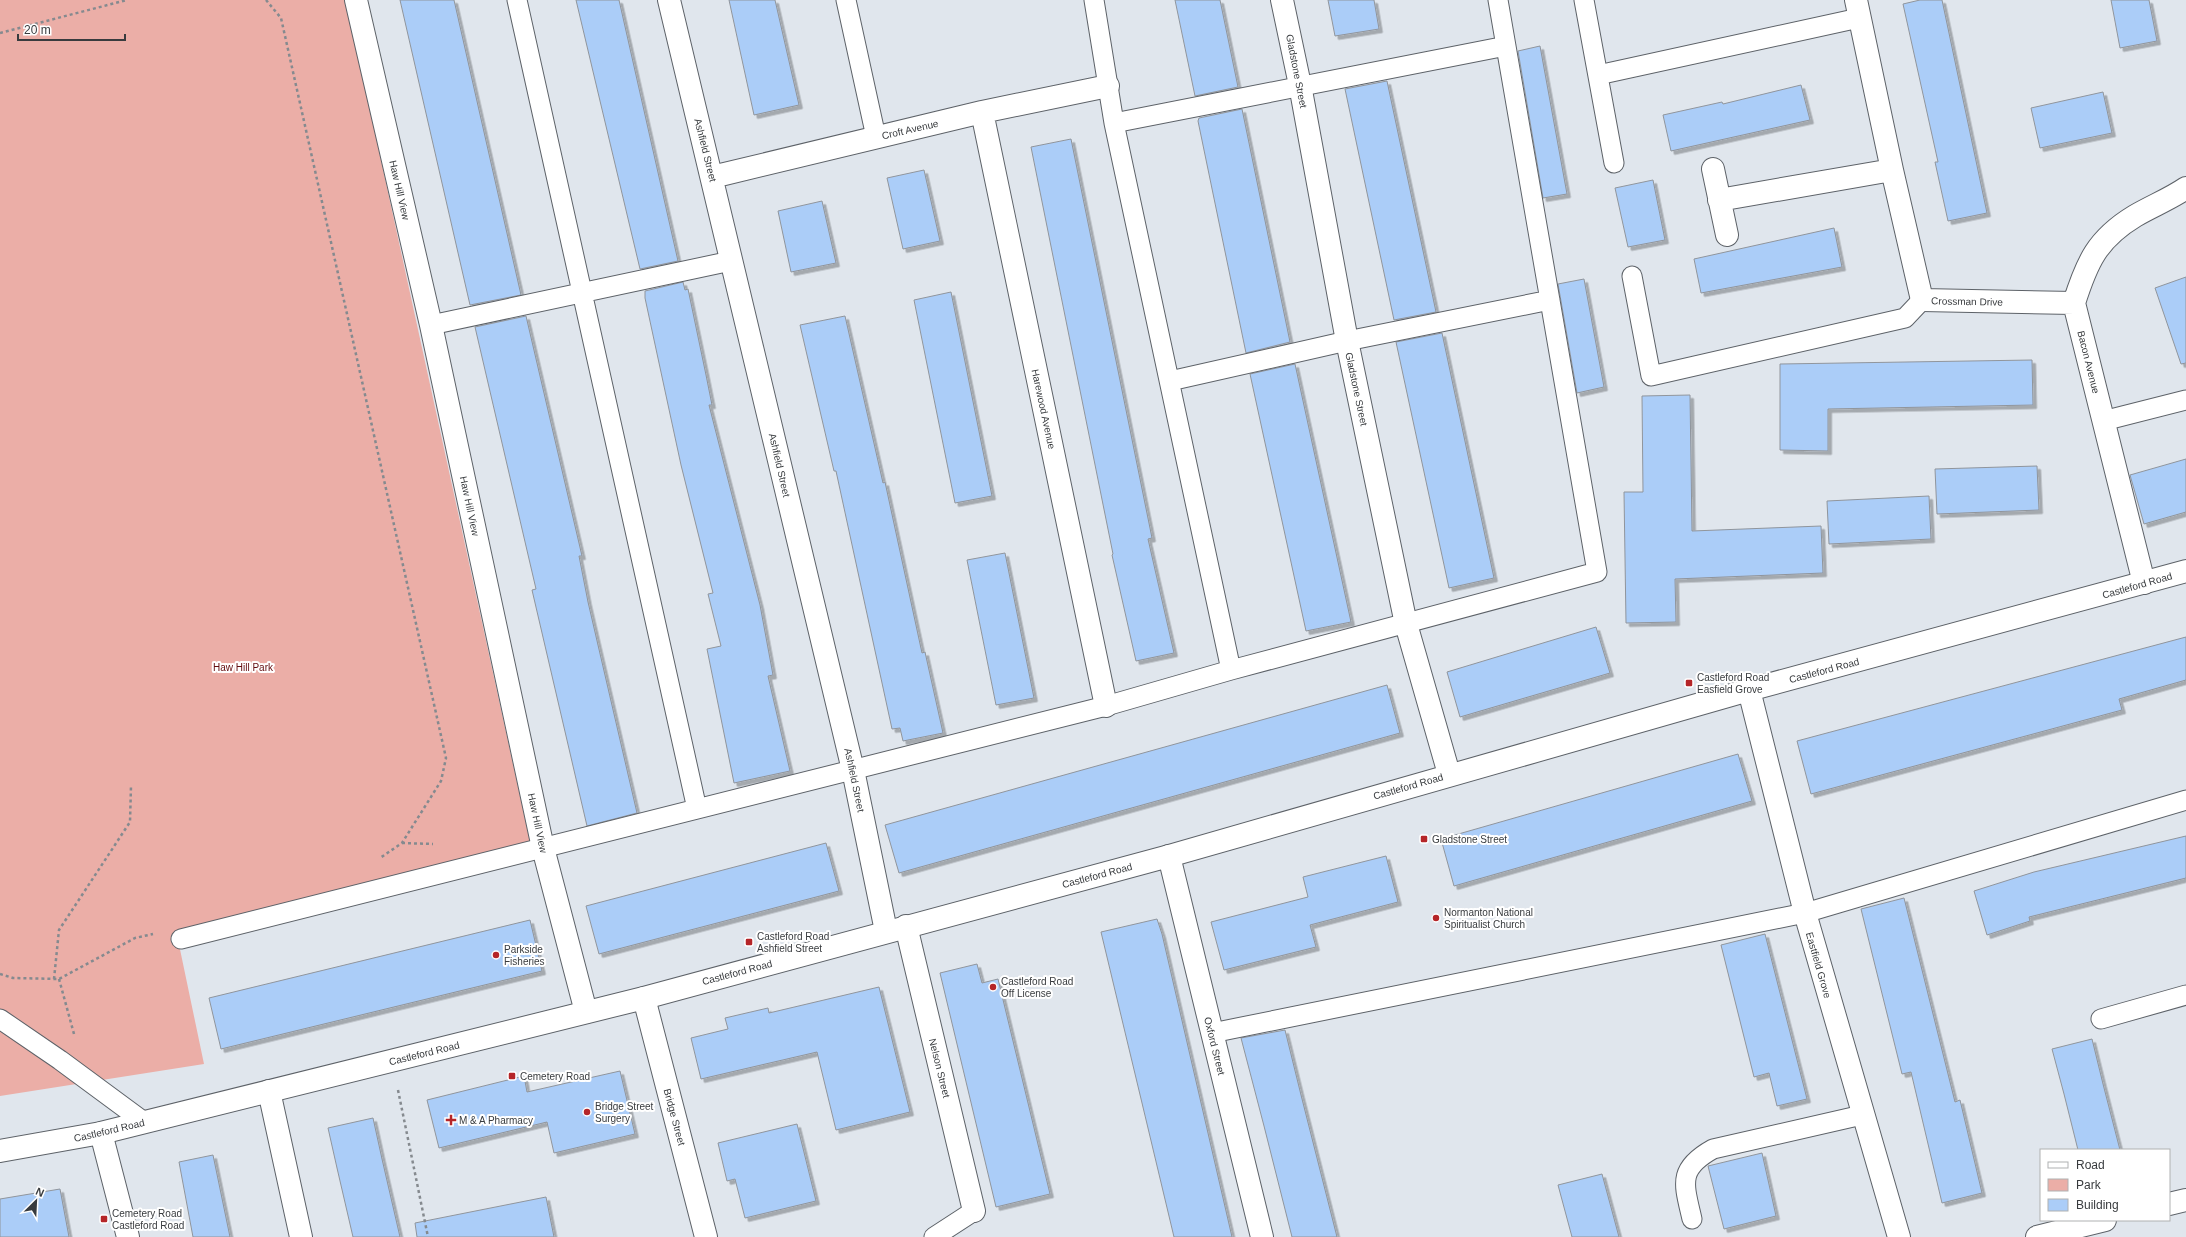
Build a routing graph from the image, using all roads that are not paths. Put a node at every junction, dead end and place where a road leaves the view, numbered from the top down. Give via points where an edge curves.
1 (356, 0) edge
2 (517, 0) edge
3 (669, 0) edge
4 (846, 0) edge
5 (1094, 0) edge
6 (1282, 0) edge
7 (1498, 0) edge
8 (1584, 0) edge
9 (1857, 9) edge
10 (1506, 46) junction
11 (1598, 75) junction
12 (1300, 85) junction
13 (1108, 86) junction
14 (982, 112) junction
15 (1114, 122) junction
16 (876, 137) junction
17 (1614, 163) dead end
18 (1713, 169) dead end
19 (1892, 170) junction
20 (712, 177) junction
21 (2186, 188) edge
22 (1720, 200) junction
23 (1727, 235) dead end
24 (731, 261) junction
25 (1632, 276) dead end
26 (582, 293) junction
27 (1550, 300) junction
28 (1922, 300) junction
29 (2074, 303) junction
30 (431, 325) junction
31 (1347, 341) junction
32 (1170, 381) junction
33 (2186, 400) edge
34 (2103, 421) junction
35 (2186, 571) edge
36 (2144, 584) junction
37 (1406, 624) junction
38 (1231, 670) junction
39 (1749, 690) junction
40 (1106, 706) junction
41 (853, 770) junction
42 (1449, 774) junction
43 (2186, 800) edge
44 (697, 809) junction
45 (543, 848) junction
46 (1169, 856) junction
47 (1804, 913) junction
48 (896, 929) junction
49 (181, 939) dead end
50 (2186, 995) edge
51 (644, 998) junction
52 (586, 1012) junction
53 (2101, 1018) dead end
54 (0, 1019) edge
55 (1212, 1033) junction
56 (269, 1091) junction
57 (1862, 1115) junction
58 (144, 1122) junction
59 (101, 1133) junction
60 (0, 1151) edge
61 (2186, 1200) edge
62 (2170, 1204) edge
63 (974, 1211) joint
64 (1692, 1219) dead end
65 (2101, 1221) edge
66 (128, 1237) edge
67 (301, 1237) edge
68 (706, 1237) edge
69 (934, 1237) edge
70 (1262, 1237) edge
71 (1898, 1237) edge
72 (2037, 1237) edge

1 - 30 street, Haw Hill View
2 - 26 lane
3 - 20 street, Ashfield Street
4 - 16 lane
5 - 13 lane
6 - 12 street, Gladstone Street
7 - 10 lane
8 - 11 lane
9 - 11 lane
9 - 19 street, Crossman Drive
10 - 12 lane
10 - 27 lane
11 - 17 lane
12 - 15 lane
12 - 31 street, Gladstone Street
13 - 14 street, Croft Avenue
13 - 15 lane
14 - 16 street, Croft Avenue
14 - 40 street, Harewood Avenue
15 - 32 lane
16 - 20 street, Croft Avenue
18 - 22 street
19 - 22 street
19 - 28 street, Crossman Drive
20 - 24 street, Ashfield Street
21 - 29 street via 2170,200 2136,216 2105,238 2085,269
22 - 23 street
24 - 26 lane
24 - 41 street, Ashfield Street
25 - 28 lane via 1651,376 1905,318
26 - 30 lane
26 - 44 lane
27 - 31 lane
27 - 37 lane via 1597,572
28 - 29 street, Crossman Drive
29 - 34 street, Bacon Avenue
30 - 45 street, Haw Hill View
31 - 32 lane
31 - 37 street, Gladstone Street
32 - 38 lane
33 - 34 lane
34 - 36 street, Bacon Avenue
35 - 36 street, Castleford Road
36 - 39 street, Castleford Road
37 - 38 lane
37 - 42 street, Gladstone Street
38 - 40 lane
39 - 42 street, Castleford Road
39 - 47 street, Eastfield Grove
40 - 41 lane
41 - 44 lane
41 - 48 street, Ashfield Street
42 - 46 street, Castleford Road
43 - 47 lane
44 - 45 lane
45 - 49 lane
45 - 52 street, Haw Hill View
46 - 48 street, Castleford Road
46 - 55 street, Oxford Street
47 - 55 lane
47 - 57 street, Eastfield Grove
48 - 51 street, Castleford Road
48 - 63 street, Nelson Street
50 - 53 lane
51 - 52 street, Castleford Road
51 - 68 street, Bridge Street
52 - 56 street, Castleford Road
54 - 58 lane
55 - 70 street, Oxford Street
56 - 58 street, Castleford Road
56 - 67 street
57 - 64 lane via 1713,1149 1698,1158 1687,1172 1685,1191
57 - 71 street, Eastfield Grove
58 - 59 street, Castleford Road
59 - 60 street, Castleford Road
59 - 66 street
61 - 62 street
63 - 69 lane
65 - 72 street

